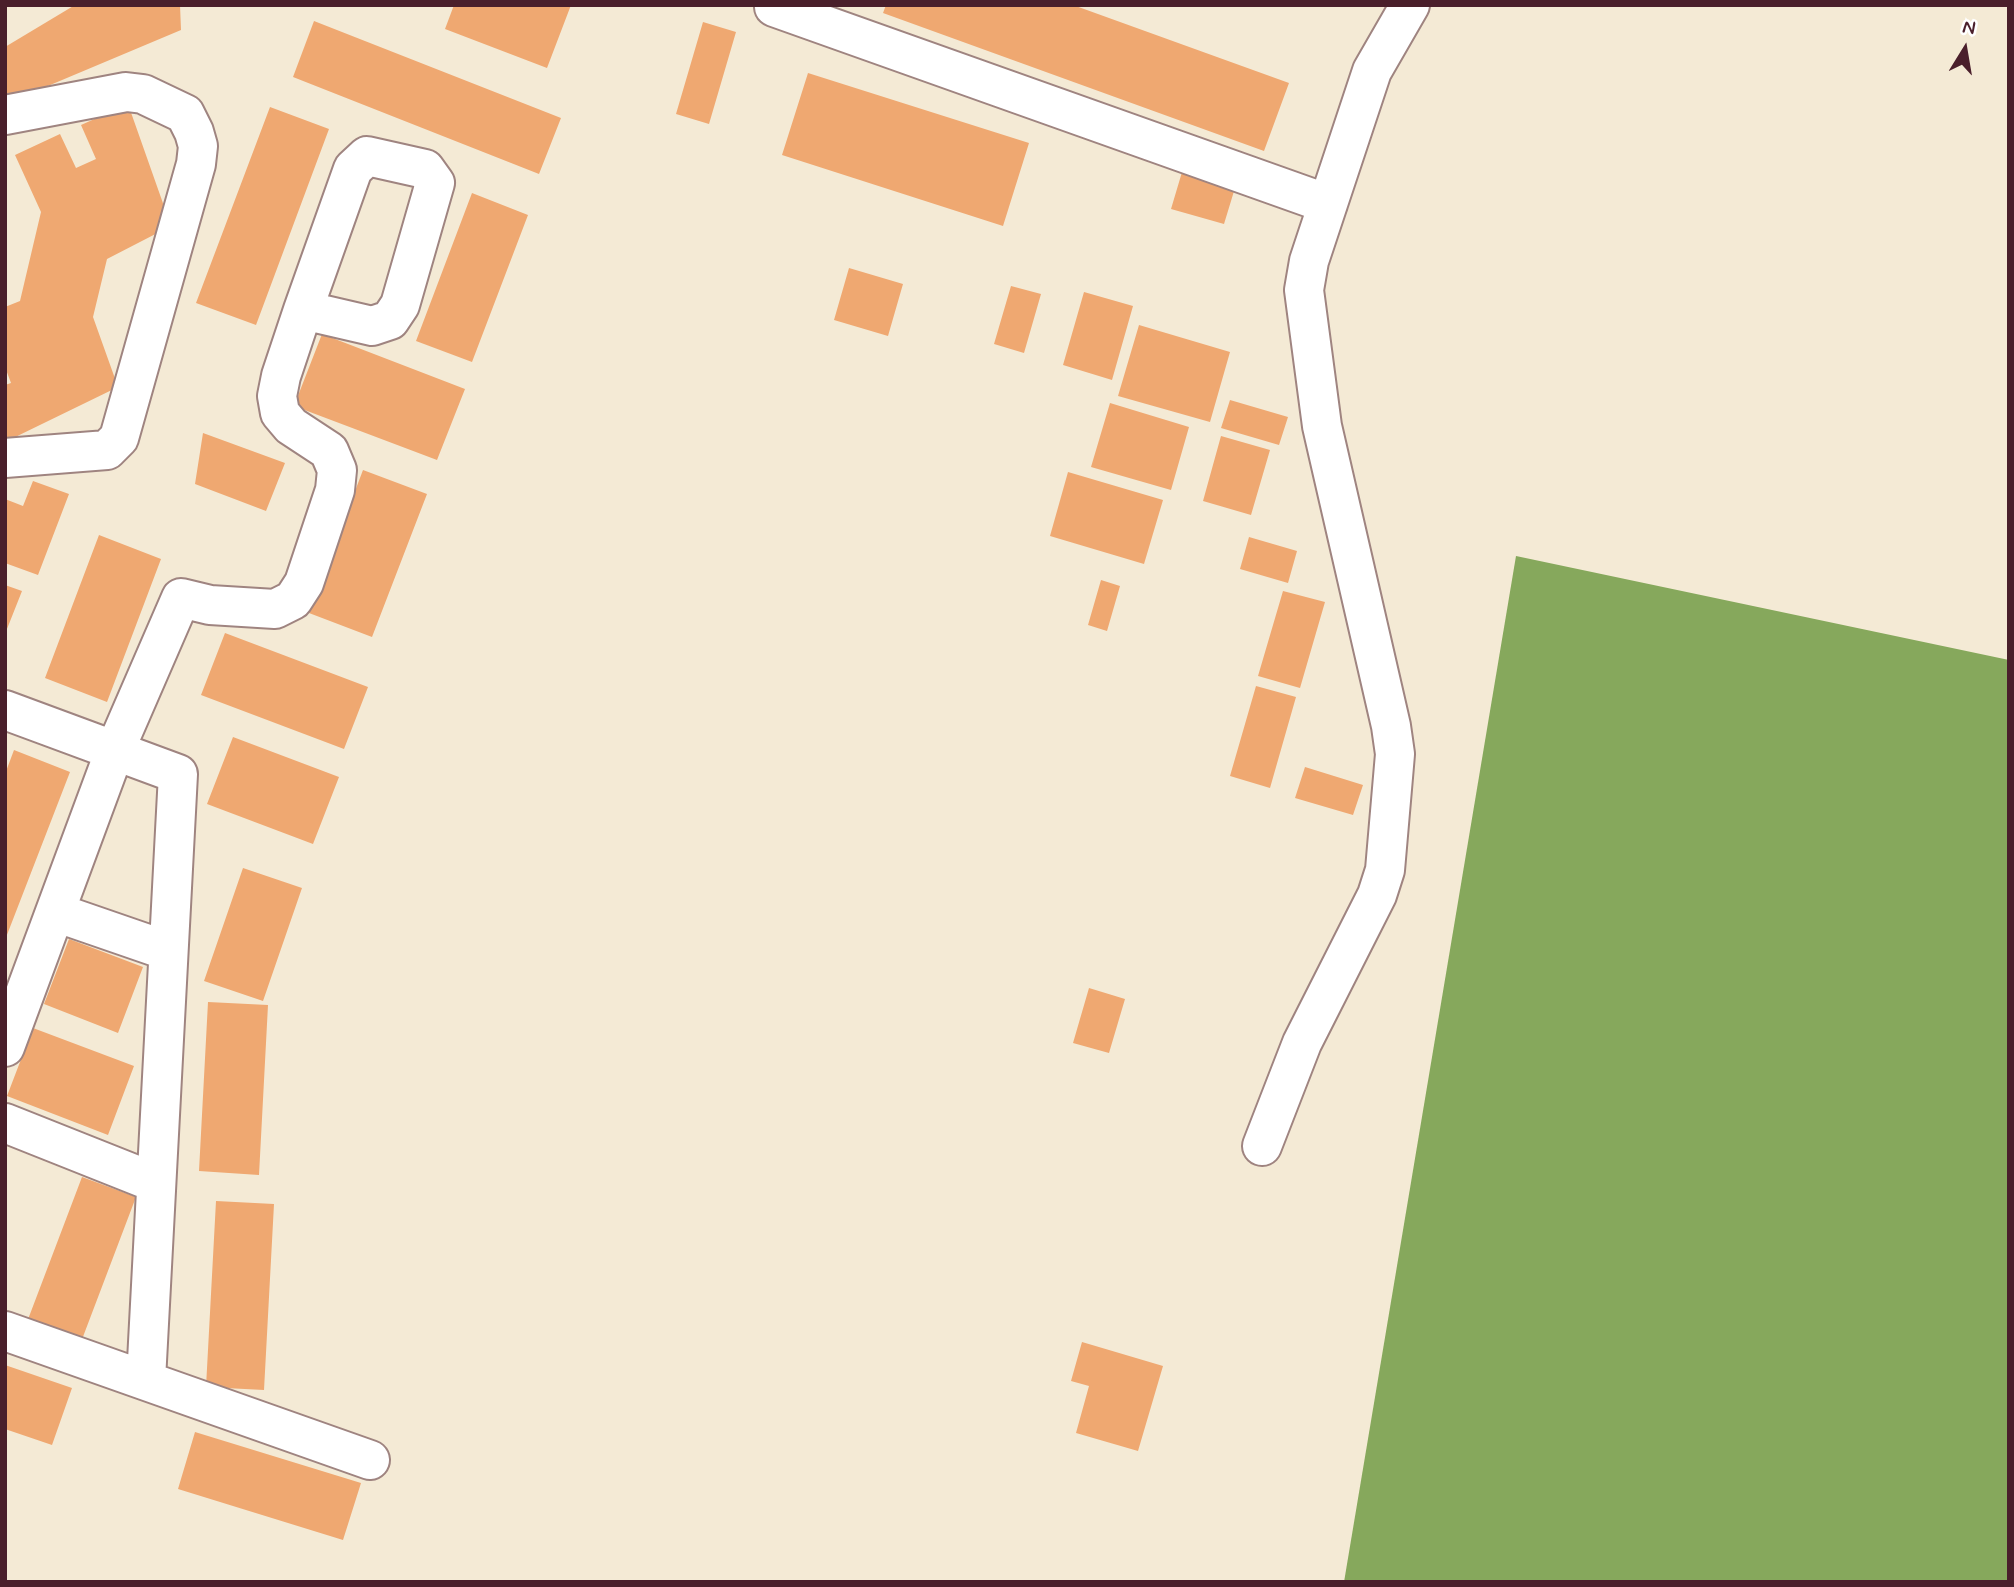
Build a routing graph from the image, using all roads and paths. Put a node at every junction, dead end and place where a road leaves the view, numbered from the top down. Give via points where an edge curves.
1 (1409, 5) edge
2 (774, 7) edge
3 (5, 115) edge
4 (1328, 204) junction
5 (303, 310) dead end
6 (5, 458) edge
7 (5, 710) edge
8 (115, 751) junction
9 (55, 912) junction
10 (168, 951) junction
11 (5, 1046) edge
12 (5, 1123) edge
13 (1262, 1146) dead end
14 (156, 1183) junction
15 (5, 1331) edge
16 (146, 1380) junction
17 (370, 1460) dead end

1 - 4 street via 1372,71
2 - 4 street
3 - 6 street via 126,92 143,94 185,114 198,146 119,438 107,450
4 - 13 street via 1304,290 1322,426 1395,754 1385,870 1377,895 1302,1043
5 - 8 street via 281,376 280,413 291,426 329,451 337,470 335,490 304,583 293,600 275,609 210,605 181,598
7 - 8 street
8 - 9 street
8 - 10 street via 178,774
9 - 10 street
9 - 11 street
10 - 14 street
12 - 14 street
14 - 16 street
15 - 16 street
16 - 17 street

